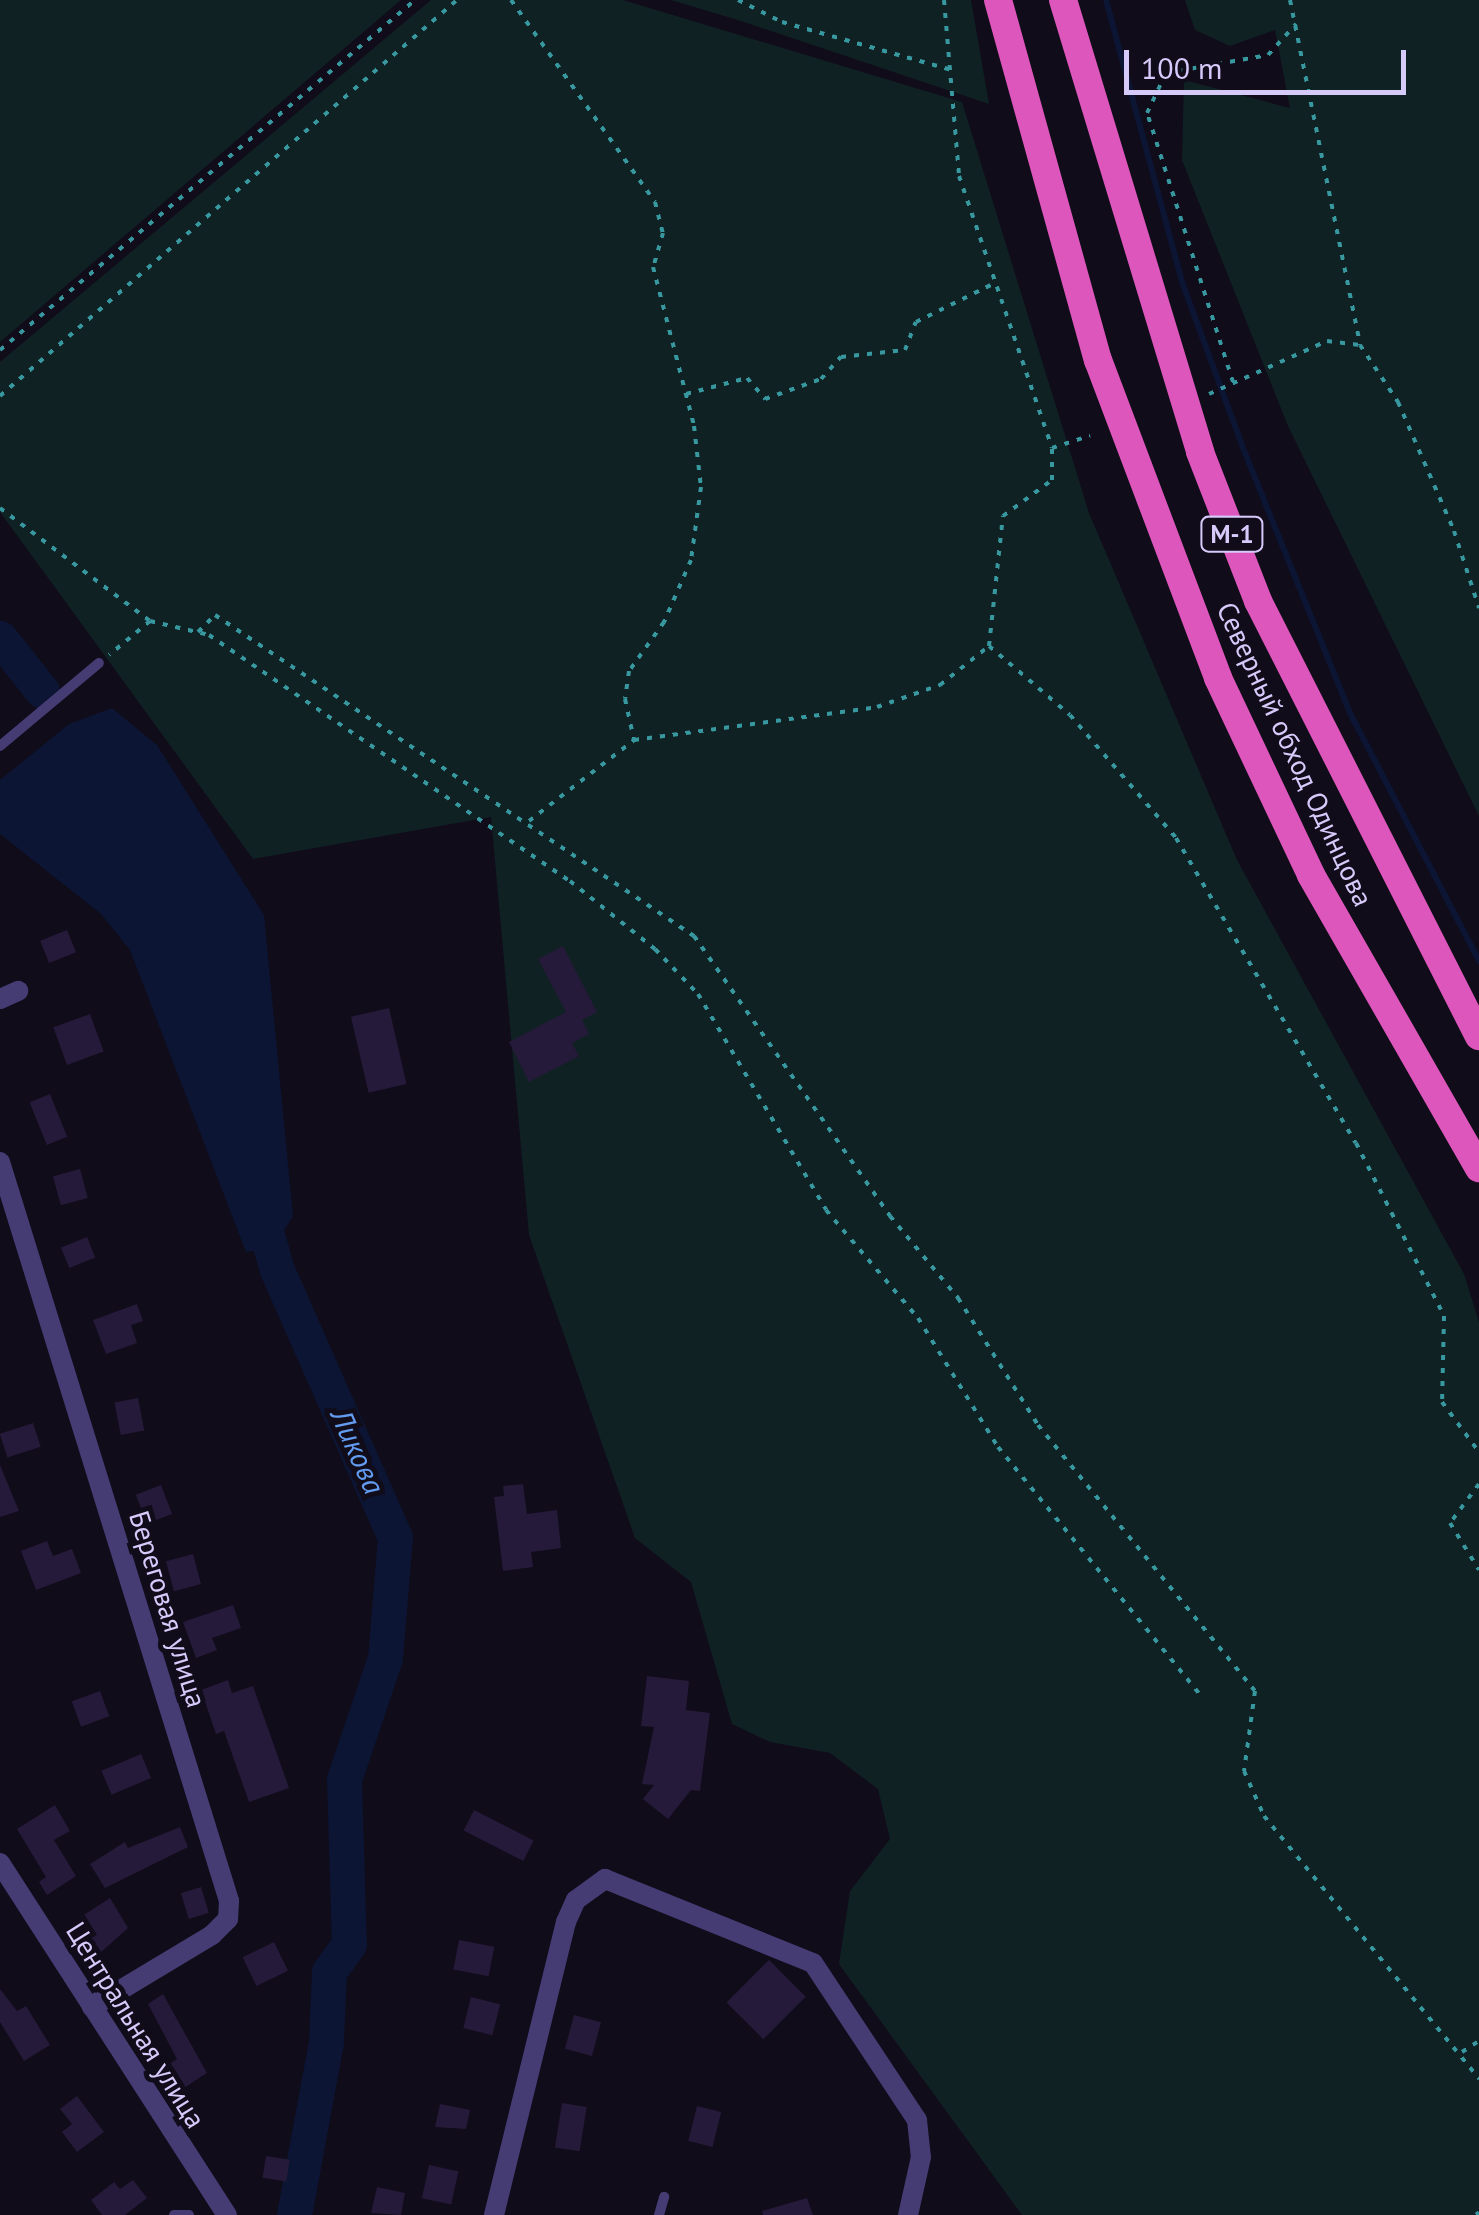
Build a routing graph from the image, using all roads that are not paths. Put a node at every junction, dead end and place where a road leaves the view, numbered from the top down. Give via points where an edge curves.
1 (998, 0) edge
2 (1063, 0) edge
3 (99, 663) road end
4 (0, 746) edge
5 (1479, 1036) edge
6 (0, 1162) edge
7 (1479, 1168) edge
8 (0, 1863) edge
9 (92, 2006) junction
10 (664, 2197) dead end
11 (174, 2215) edge
12 (189, 2215) edge
13 (227, 2215) edge
14 (494, 2215) edge
15 (659, 2215) edge
16 (908, 2215) edge

1 - 7 highway, Северный обход Одинцова / М-1 via 1098,360 1218,678 1311,875
2 - 5 highway, Северный обход Одинцова / М-1 via 1200,452 1258,601
3 - 4 lane
6 - 9 street, Береговая улица via 230,1901 228,1919 212,1935
8 - 9 street, Центральная улица
9 - 13 street, Центральная улица
10 - 15 lane
11 - 12 lane
14 - 16 street via 566,1922 576,1900 605,1879 812,1963 917,2120 921,2157

